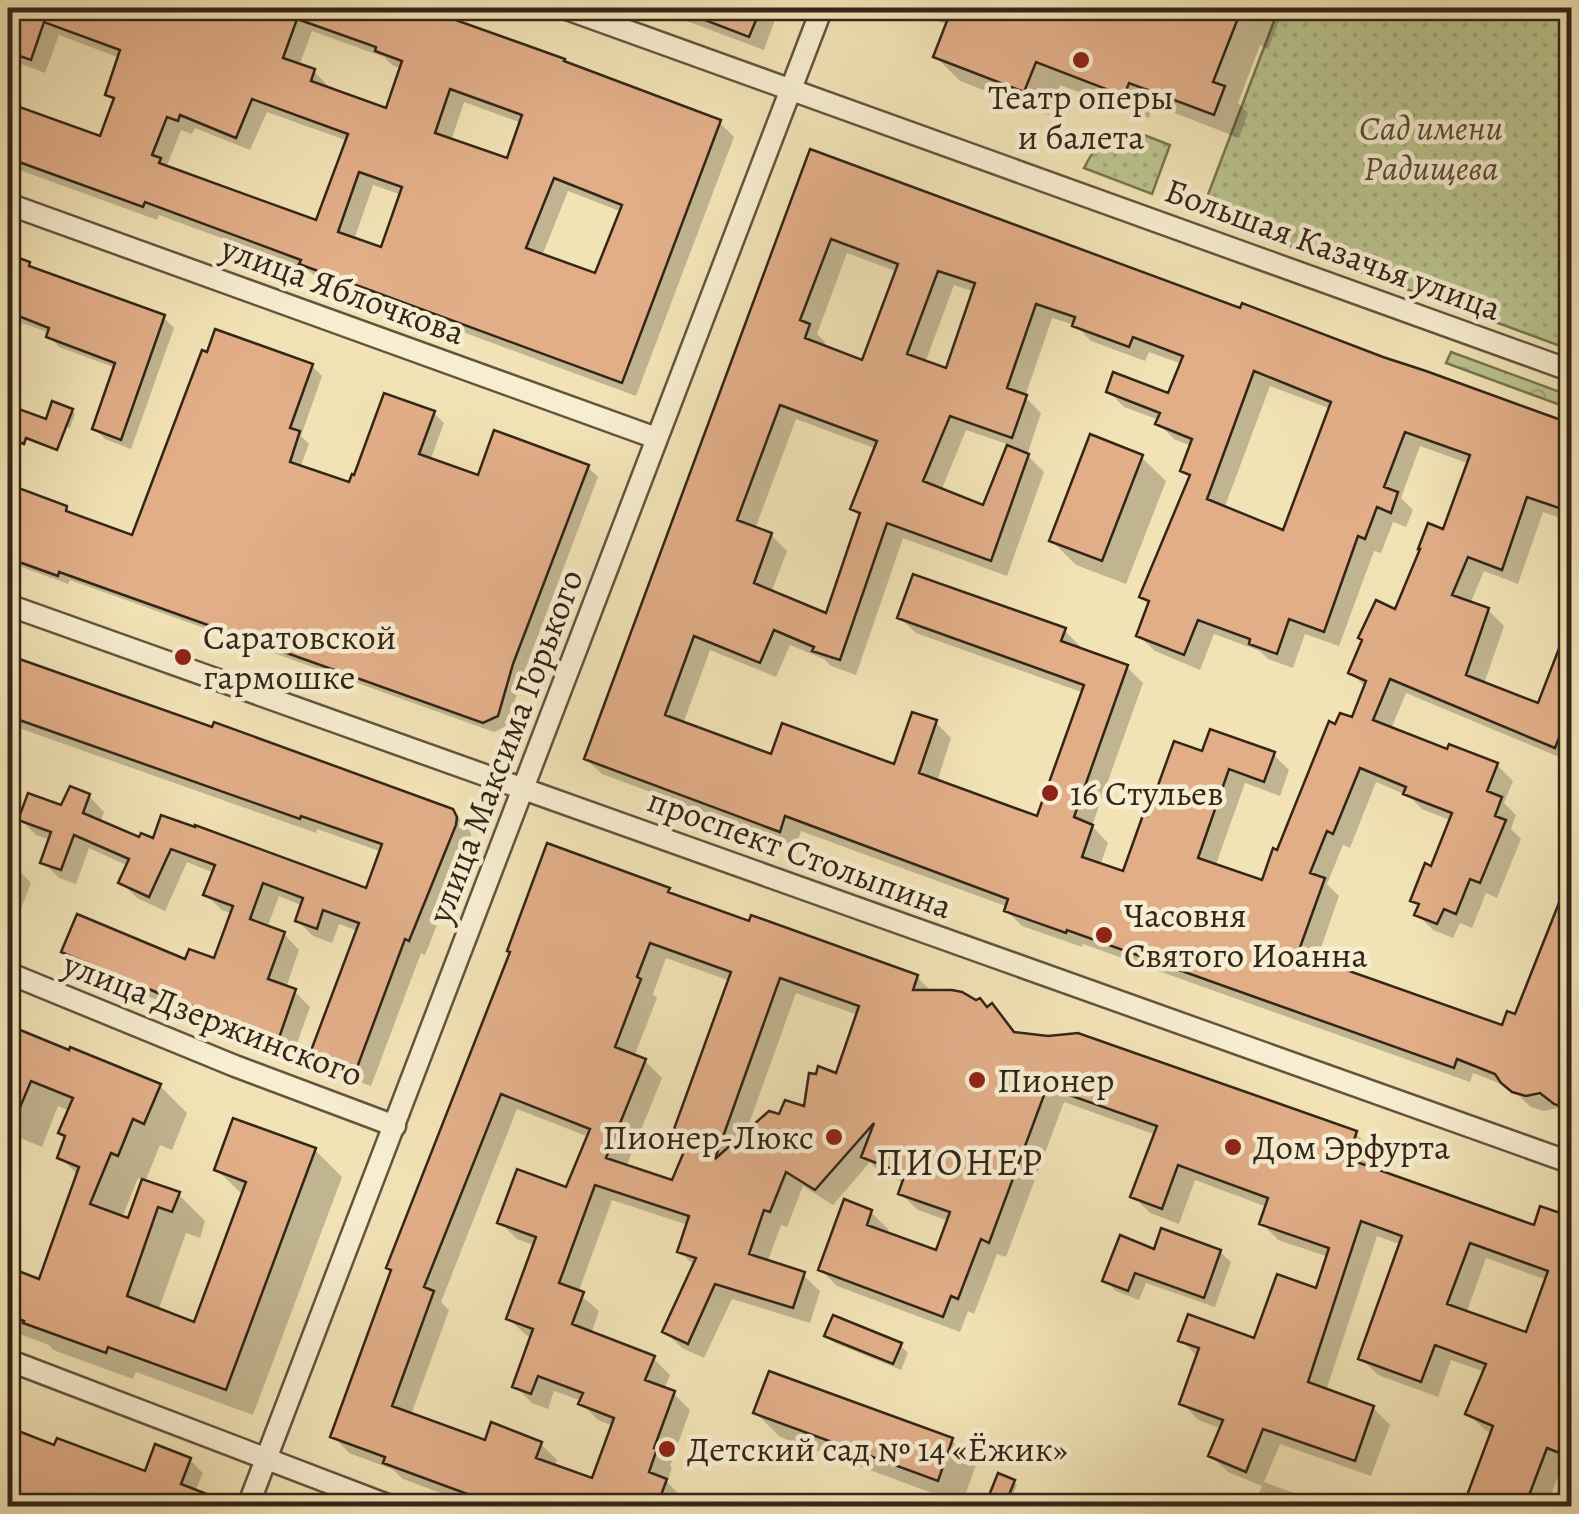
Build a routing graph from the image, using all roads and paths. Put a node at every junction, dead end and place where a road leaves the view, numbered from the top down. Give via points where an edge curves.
1 (564, 8) edge
2 (822, 8) edge
3 (790, 89) junction
4 (8, 204) edge
5 (1572, 371) edge
6 (656, 438) junction
7 (8, 605) edge
8 (523, 789) junction
9 (8, 973) edge
10 (395, 1126) junction
11 (1572, 1163) edge
12 (8, 1360) edge
13 (266, 1458) junction
14 (248, 1506) edge
15 (390, 1506) edge

1 - 3 street, Большая Казачья улица
2 - 3 street, улица Максима Горького
3 - 5 street, Большая Казачья улица
3 - 6 street, улица Максима Горького
4 - 6 street, улица Яблочкова
6 - 8 street, улица Максима Горького
7 - 8 street, проспект Столыпина
8 - 10 street, улица Максима Горького
8 - 11 street, проспект Столыпина
9 - 10 street, улица Дзержинского
10 - 13 street, улица Максима Горького
12 - 13 street
13 - 14 street, улица Максима Горького
13 - 15 street

